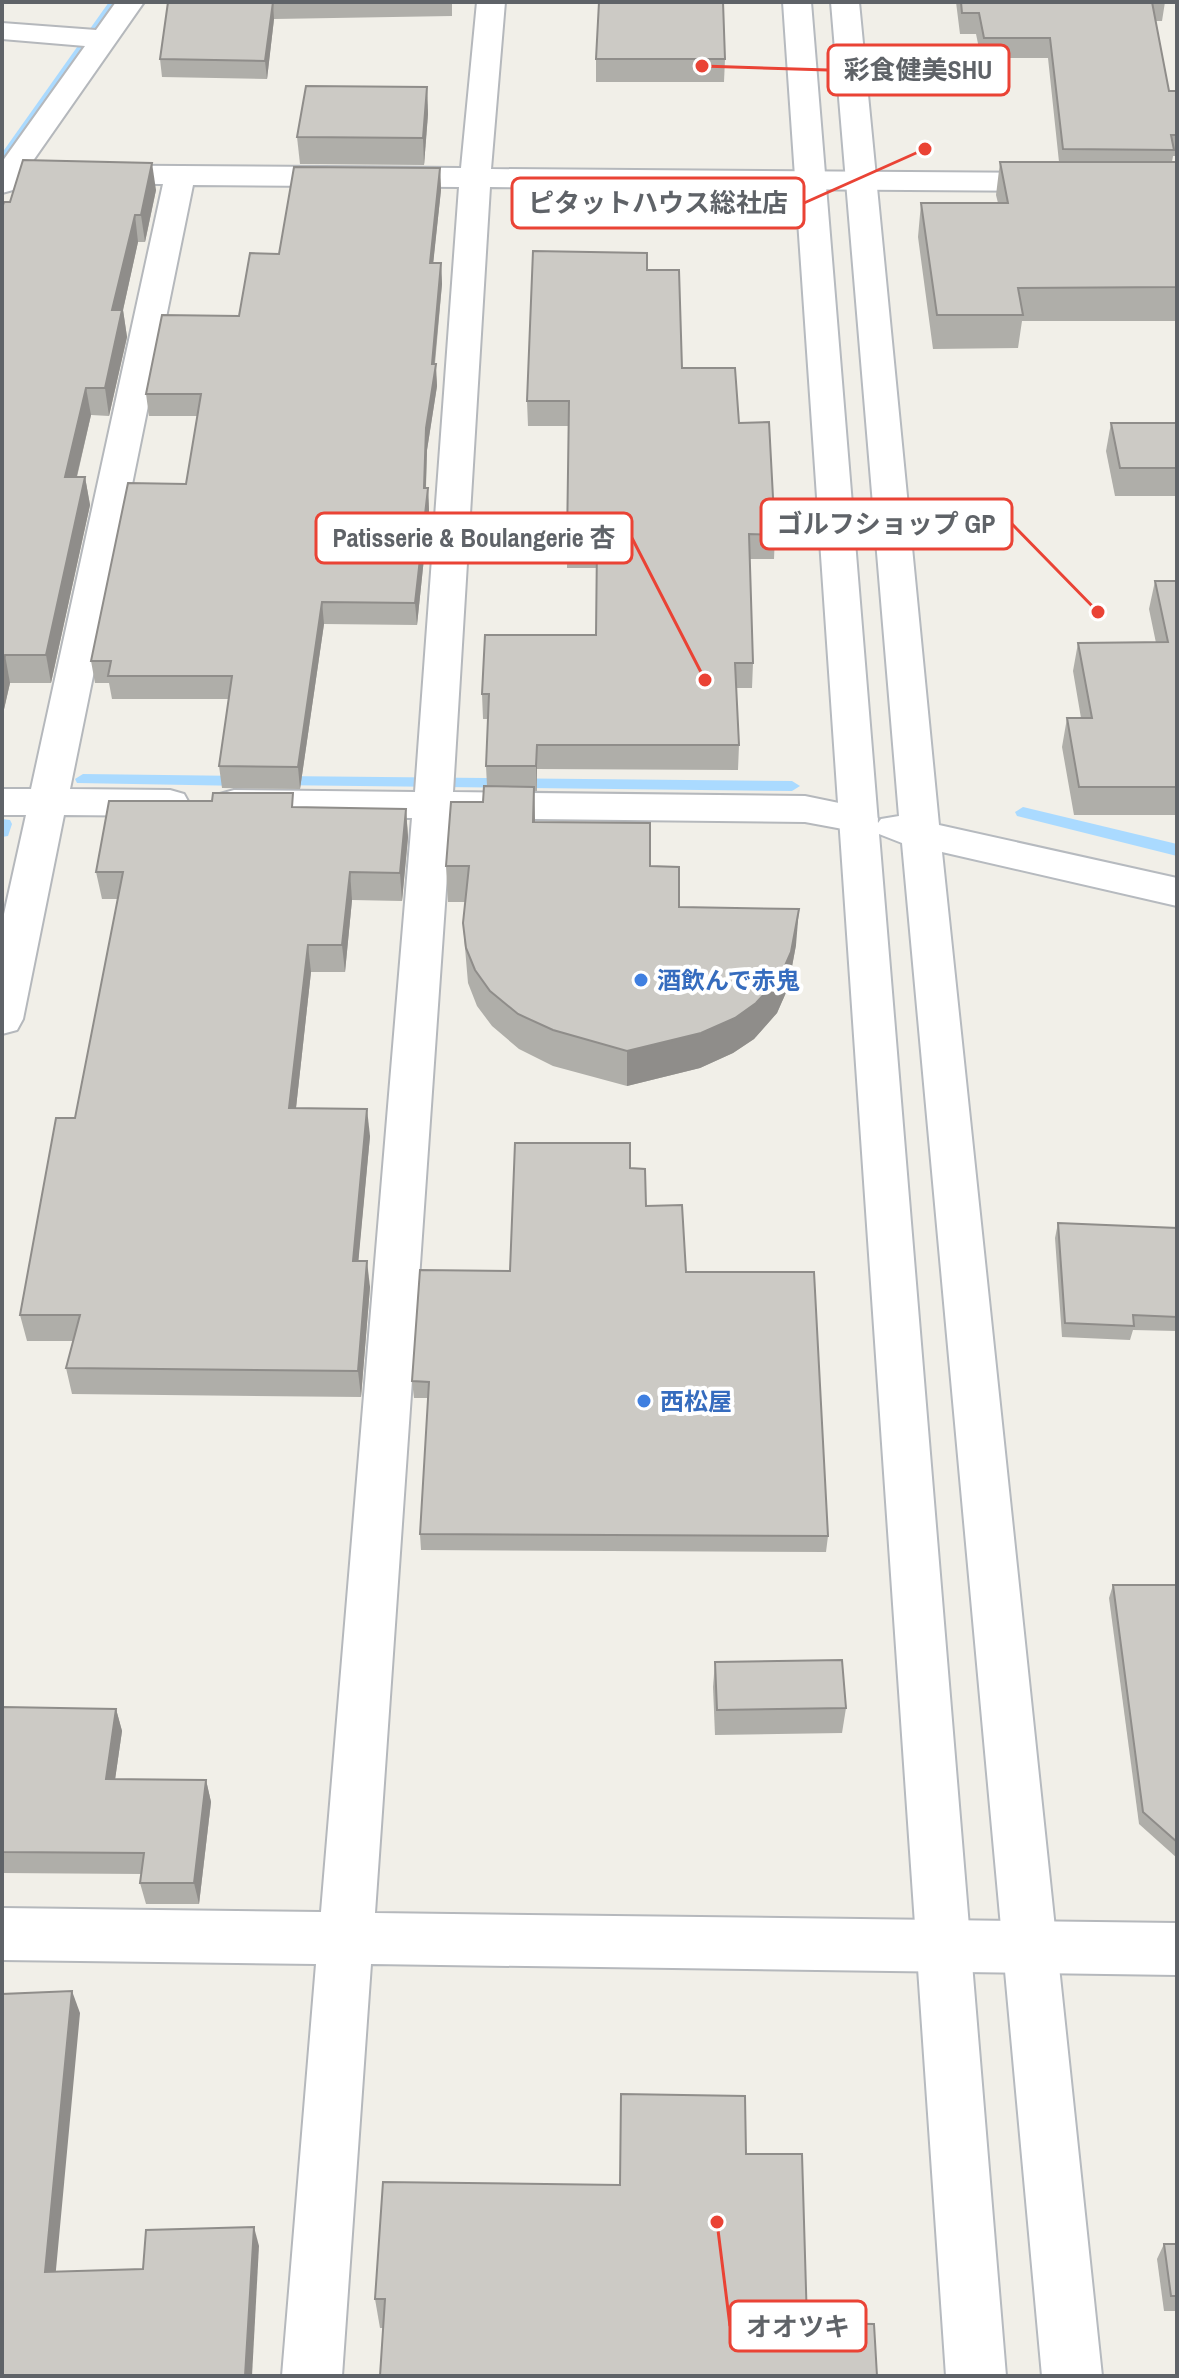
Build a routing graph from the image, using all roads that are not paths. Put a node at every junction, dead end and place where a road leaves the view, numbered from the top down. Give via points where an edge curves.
1 (130, 2) edge
2 (491, 2) edge
3 (797, 2) edge
4 (845, 2) edge
5 (2, 31) edge
6 (93, 39) junction
7 (180, 175) junction
8 (4, 177) edge
9 (475, 178) junction
10 (811, 180) junction
11 (861, 181) junction
12 (1177, 183) edge
13 (434, 792) junction
14 (2, 802) edge
15 (47, 803) junction
16 (859, 819) junction
17 (920, 834) junction
18 (1177, 892) edge
19 (2, 1019) edge
20 (2, 1934) edge
21 (346, 1941) junction
22 (945, 1947) junction
23 (1030, 1948) junction
24 (1177, 1949) edge
25 (312, 2376) edge
26 (976, 2376) edge
27 (1072, 2376) edge

1 - 6 street
2 - 9 street
3 - 10 street
4 - 11 street
5 - 6 street
6 - 8 street
7 - 8 street
7 - 9 street
7 - 15 street
9 - 10 street
9 - 13 street
10 - 11 street
10 - 16 street
11 - 12 street
11 - 17 street
13 - 15 street
13 - 16 street via 805,809
13 - 21 street
14 - 15 street
15 - 19 street
16 - 17 street
16 - 22 street
17 - 18 street
17 - 23 street
20 - 21 street
21 - 22 street
21 - 25 street
22 - 23 street
22 - 26 street
23 - 24 street
23 - 27 street

